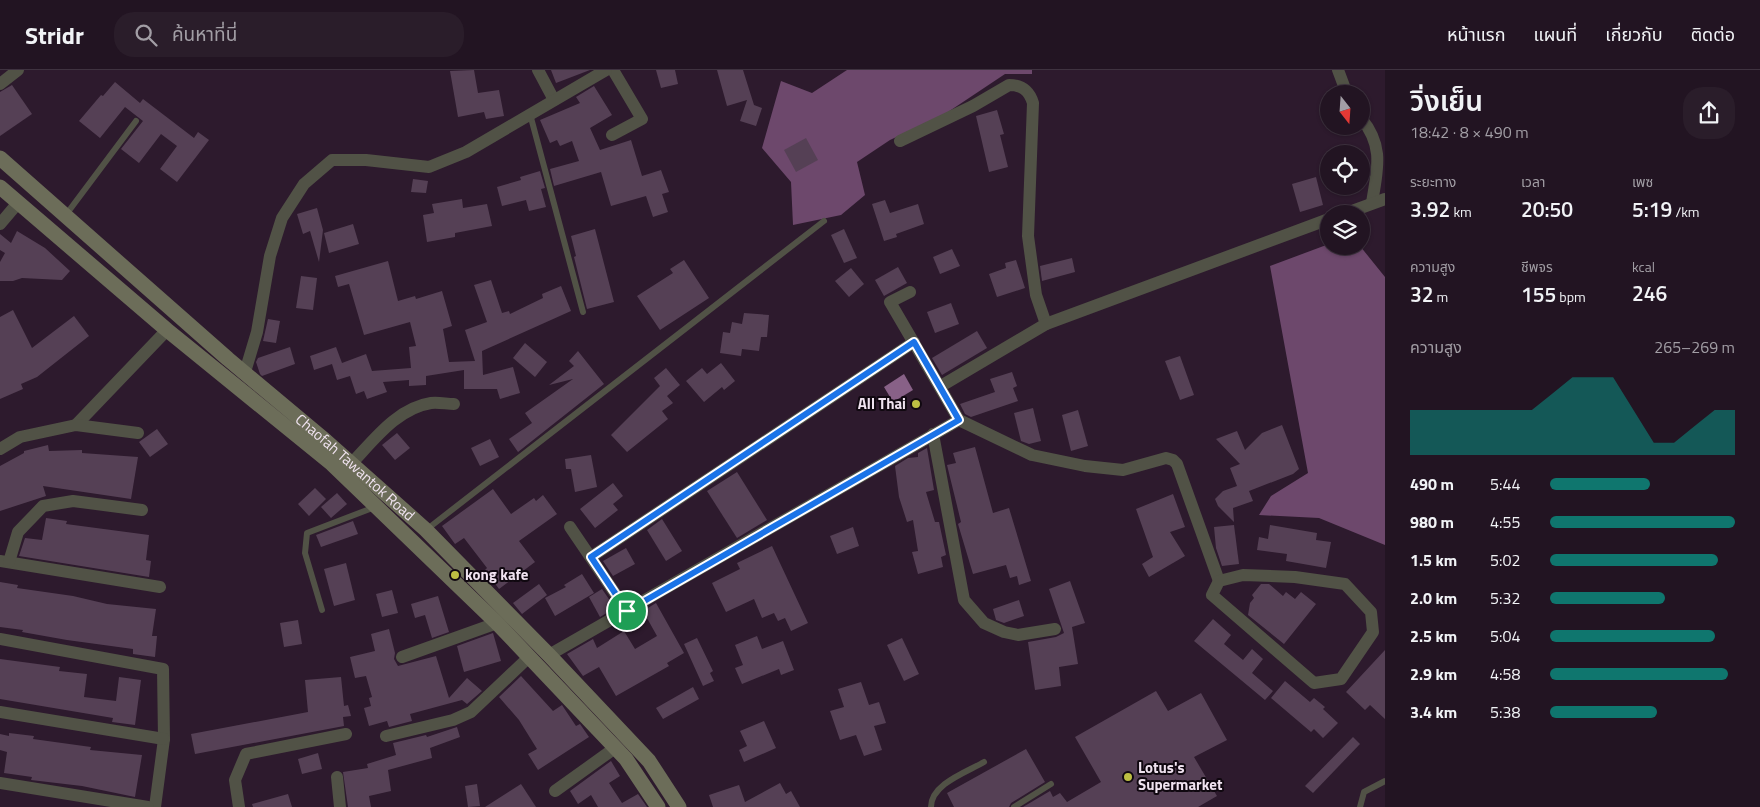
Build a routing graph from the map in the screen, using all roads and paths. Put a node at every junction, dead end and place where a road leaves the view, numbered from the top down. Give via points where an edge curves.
1 (18, 70) edge
2 (538, 70) edge
3 (606, 70) edge
4 (613, 70) edge
5 (1338, 70) edge
6 (0, 84) edge
7 (1344, 85) edge
8 (554, 100) junction
9 (530, 113) junction
10 (136, 121) dead end
11 (1370, 132) edge
12 (612, 135) dead end
13 (900, 141) dead end
14 (0, 158) edge
15 (0, 187) edge
16 (1385, 199) edge
17 (1372, 203) junction
18 (18, 204) junction
19 (1367, 205) edge
20 (65, 216) junction
21 (824, 221) dead end
22 (1320, 222) edge
23 (0, 224) edge
24 (910, 292) dead end
25 (583, 312) dead end
26 (1046, 324) junction
27 (167, 330) junction
28 (914, 342) junction
29 (245, 372) junction
30 (941, 386) junction
31 (454, 404) dead end
32 (959, 420) junction
33 (76, 425) junction
34 (138, 433) dead end
35 (933, 434) junction
36 (0, 449) edge
37 (351, 464) junction
38 (376, 506) junction
39 (142, 510) dead end
40 (570, 527) dead end
41 (426, 530) junction
42 (591, 557) junction
43 (4, 562) edge
44 (1219, 581) junction
45 (160, 587) dead end
46 (322, 610) dead end
47 (627, 611) junction
48 (497, 623) junction
49 (1055, 629) dead end
50 (0, 639) edge
51 (549, 655) junction
52 (402, 657) dead end
53 (529, 657) junction
54 (0, 712) edge
55 (346, 734) dead end
56 (386, 736) dead end
57 (164, 739) junction
58 (616, 748) junction
59 (984, 762) dead end
60 (337, 777) dead end
61 (1385, 781) edge
62 (0, 783) edge
63 (1051, 784) dead end
64 (556, 791) dead end
65 (148, 807) edge
66 (155, 807) edge
67 (239, 807) edge
68 (340, 807) edge
69 (658, 807) edge
70 (679, 807) edge
71 (932, 807) edge
72 (1014, 807) edge
73 (1360, 807) edge

1 - 6 street
2 - 8 street
3 - 8 street
4 - 12 street via 642,119
5 - 7 street
8 - 9 street
9 - 25 lane
9 - 29 street via 466,152 429,167 332,160 304,184 282,218 270,256 257,332
10 - 20 lane
11 - 17 street via 1378,158
13 - 26 street via 973,106 1009,84 1024,88 1030,94 1033,103 1028,236 1036,295
14 - 20 main road, Chaofah Tawantok Road
15 - 18 main road, Chaofah Tawantok Road
16 - 17 street
17 - 19 street
18 - 23 street
18 - 27 main road, Chaofah Tawantok Road
20 - 29 main road, Chaofah Tawantok Road
21 - 41 lane
22 - 26 street
24 - 28 street via 890,302
26 - 30 street
27 - 33 street
27 - 38 main road, Chaofah Tawantok Road via 332,464
28 - 30 street
28 - 42 street
29 - 37 main road, Chaofah Tawantok Road
30 - 32 street
31 - 37 street via 430,403 392,421
32 - 35 street
32 - 44 street via 1032,454 1085,466 1122,470 1166,458 1173,460
33 - 34 street
33 - 36 street via 20,436
35 - 47 street
35 - 49 street via 964,600 984,623 1004,632 1018,635
37 - 41 main road, Chaofah Tawantok Road
38 - 46 lane via 307,533 305,552
38 - 48 main road, Chaofah Tawantok Road
39 - 43 street via 73,501 43,506 18,532
40 - 42 street
41 - 51 main road, Chaofah Tawantok Road
42 - 47 street
43 - 45 street
44 - 44 street via 1212,595 1314,683 1341,679 1373,632 1370,612 1344,584 1295,577 1243,575
47 - 51 street
48 - 52 street
48 - 53 main road, Chaofah Tawantok Road
50 - 57 street via 163,669
51 - 70 main road, Chaofah Tawantok Road via 648,761
53 - 56 street via 471,712 452,720
53 - 58 main road, Chaofah Tawantok Road
54 - 57 street
55 - 67 street via 246,754 235,780
57 - 66 street
58 - 64 street
58 - 69 main road, Chaofah Tawantok Road
59 - 71 lane via 937,790
60 - 68 street
61 - 73 lane via 1364,792
62 - 65 street
63 - 72 lane

